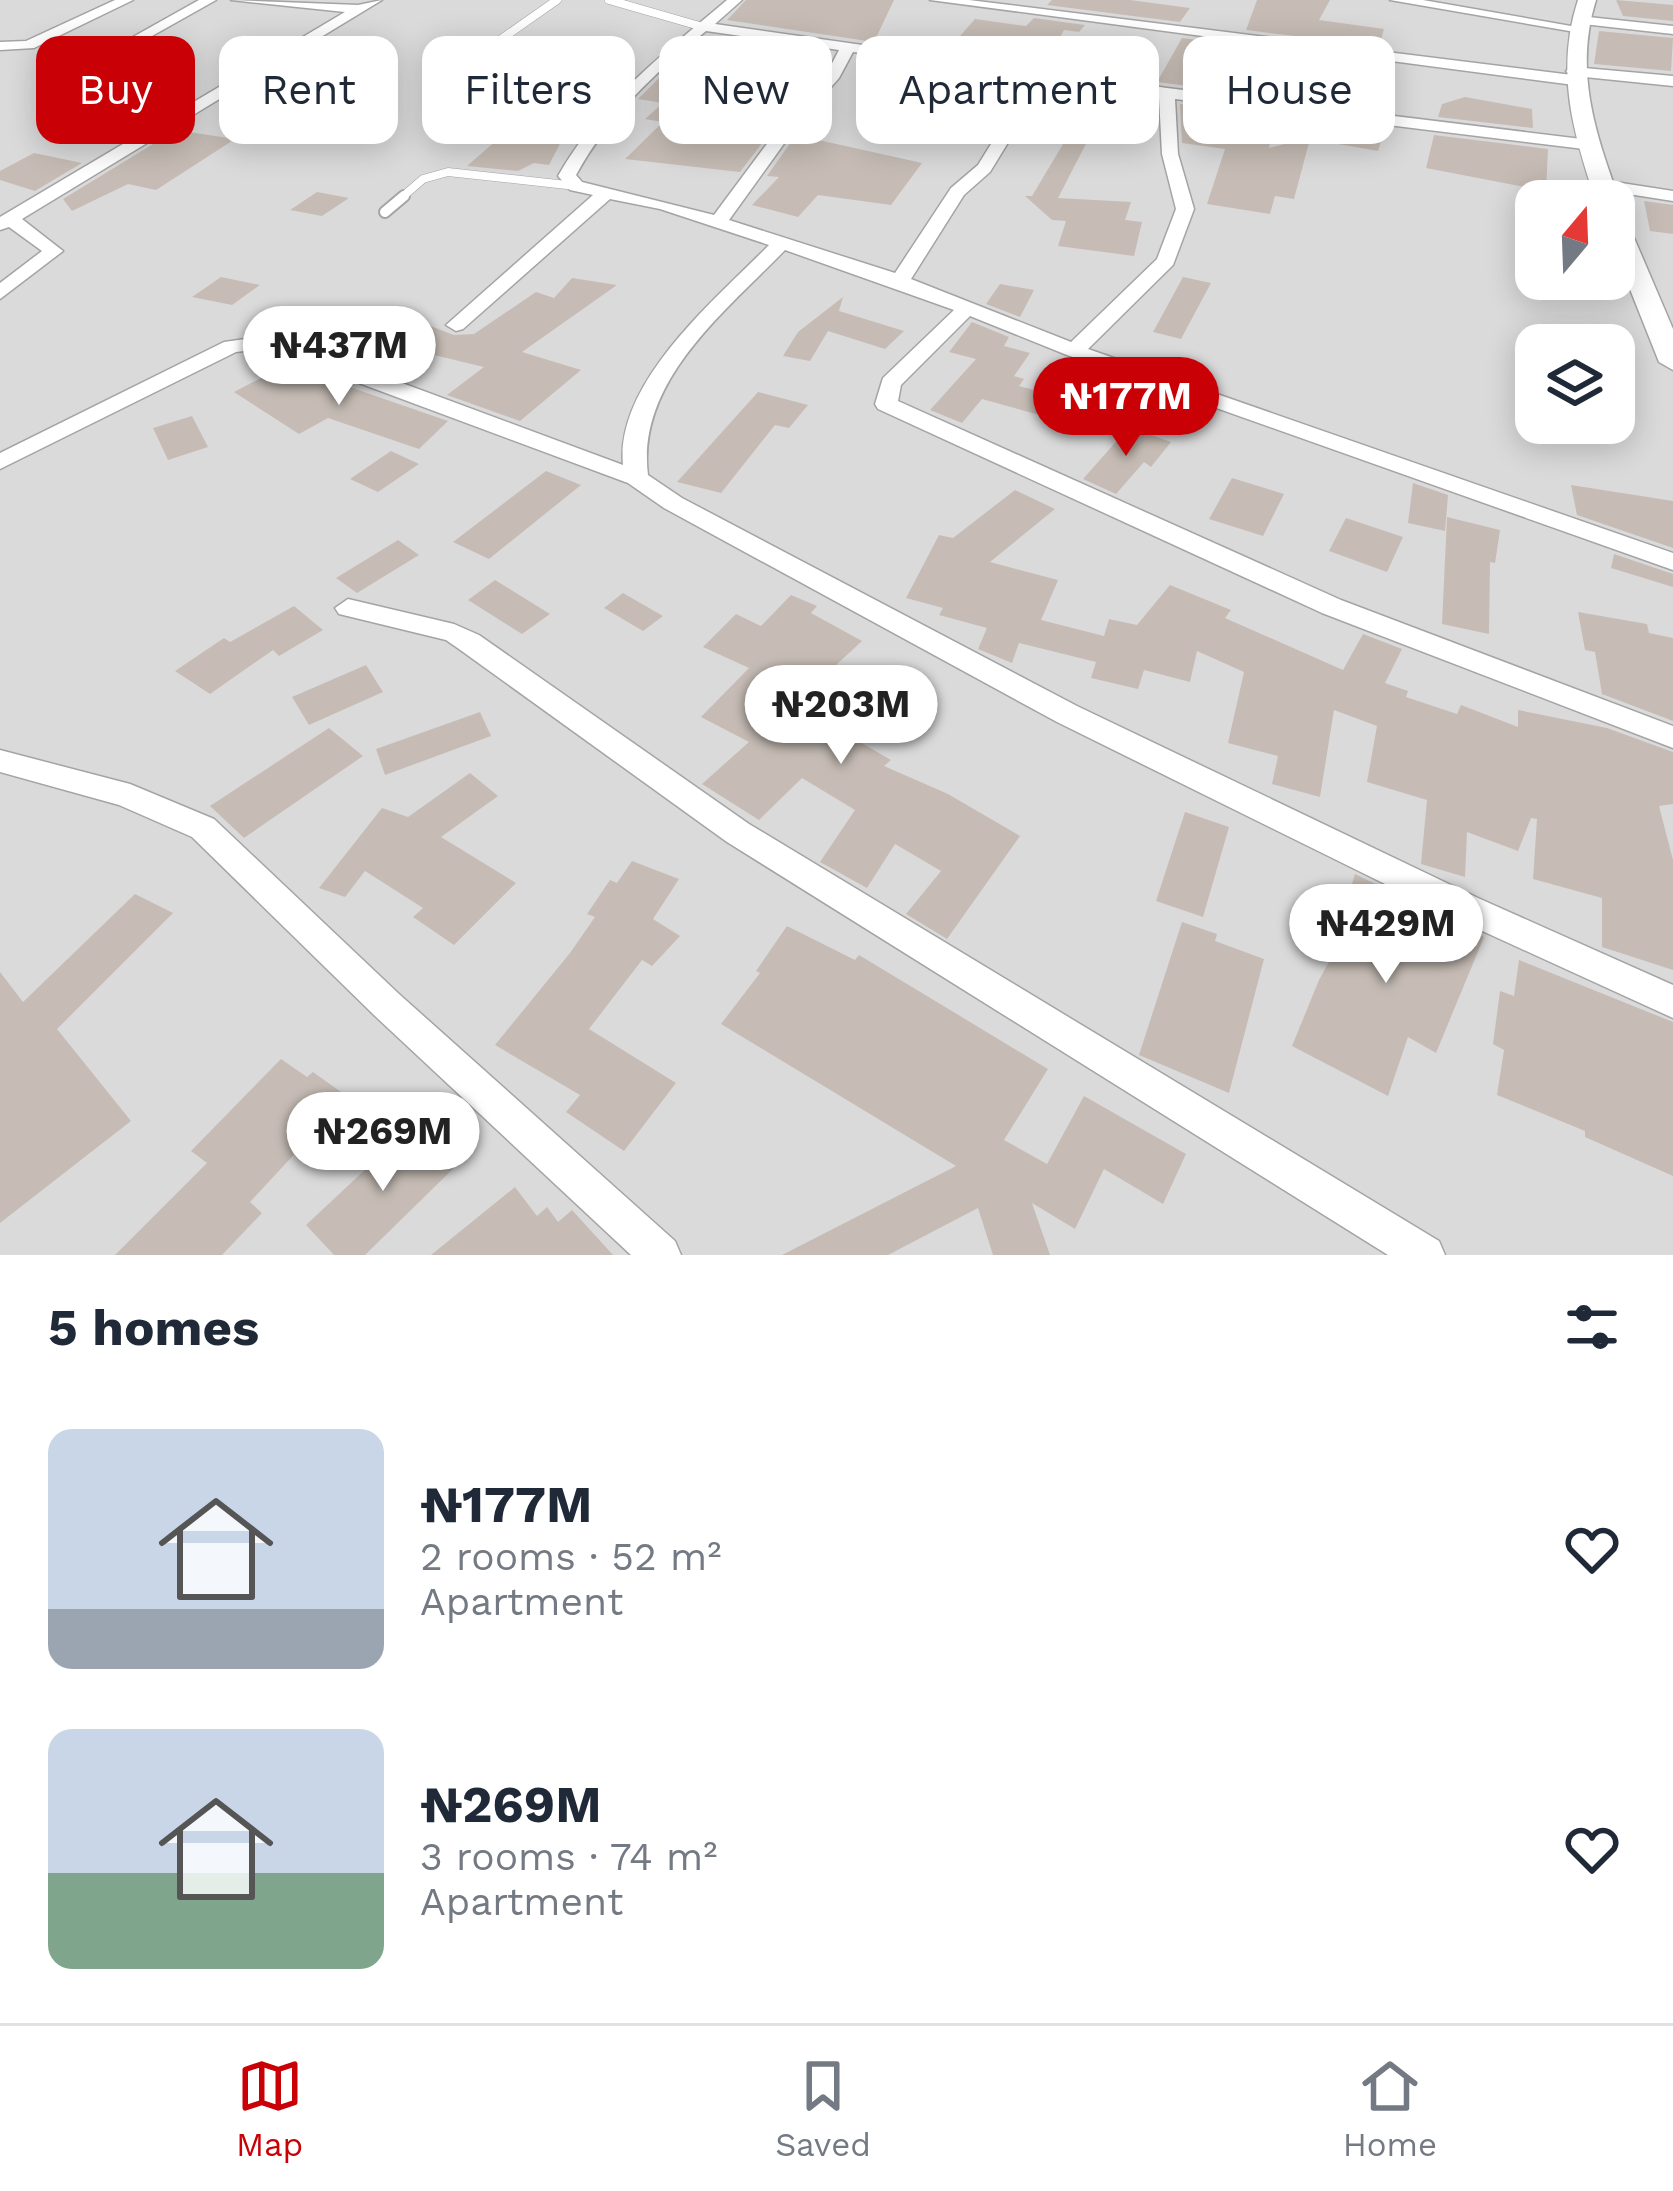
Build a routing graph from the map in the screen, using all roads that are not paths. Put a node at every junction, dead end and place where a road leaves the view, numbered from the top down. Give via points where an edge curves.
1 (126, 0) edge
2 (209, 0) edge
3 (238, 0) edge
4 (557, 0) edge
5 (609, 0) edge
6 (735, 0) edge
7 (938, 0) edge
8 (1397, 0) edge
9 (1430, 3) edge
10 (368, 4) edge
11 (1582, 16) edge
12 (704, 27) junction
13 (1673, 31) edge
14 (142, 36) edge
15 (506, 36) edge
16 (0, 46) edge
17 (848, 47) junction
18 (856, 48) edge
19 (1573, 75) junction
20 (1673, 81) edge
21 (635, 82) edge
22 (1159, 92) edge
23 (1167, 93) junction
24 (583, 144) edge
25 (999, 144) edge
26 (1584, 144) junction
27 (1599, 180) edge
28 (576, 186) junction
29 (604, 194) junction
30 (1635, 194) edge
31 (1673, 196) edge
32 (385, 212) dead end
33 (5, 222) edge
34 (718, 223) junction
35 (780, 245) junction
36 (1635, 264) edge
37 (900, 281) junction
38 (0, 293) edge
39 (965, 310) junction
40 (456, 325) dead end
41 (1667, 334) edge
42 (1074, 351) junction
43 (1673, 362) edge
44 (0, 462) edge
45 (636, 478) junction
46 (1673, 562) edge
47 (348, 608) dead end
48 (1673, 737) edge
49 (0, 760) edge
50 (1673, 1002) edge
51 (661, 1255) edge
52 (1425, 1255) edge

1 - 16 street via 29,45
2 - 14 street
3 - 10 street
4 - 15 lane
5 - 12 lane
6 - 12 street
7 - 19 street
8 - 9 street
9 - 11 street
10 - 33 street
11 - 13 street
11 - 19 street
12 - 17 street
12 - 21 street
17 - 18 street
17 - 34 street
19 - 20 street
19 - 26 street
22 - 23 street
23 - 26 street
23 - 42 street via 1170,154 1185,208 1166,261
24 - 28 street via 567,176
25 - 37 street
26 - 27 street
28 - 29 street
28 - 32 lane via 448,172 423,179
29 - 34 street
29 - 40 street
30 - 31 street
33 - 38 street via 54,251
34 - 35 street
35 - 37 street
35 - 45 street via 676,355 648,397 629,456
36 - 41 street
37 - 39 street
39 - 42 street
39 - 48 street via 890,383 886,404 1222,559
41 - 43 street
42 - 46 street
44 - 45 street via 231,346 260,343
45 - 50 street via 1067,714
47 - 52 street via 469,642 738,832
49 - 51 street via 203,828

